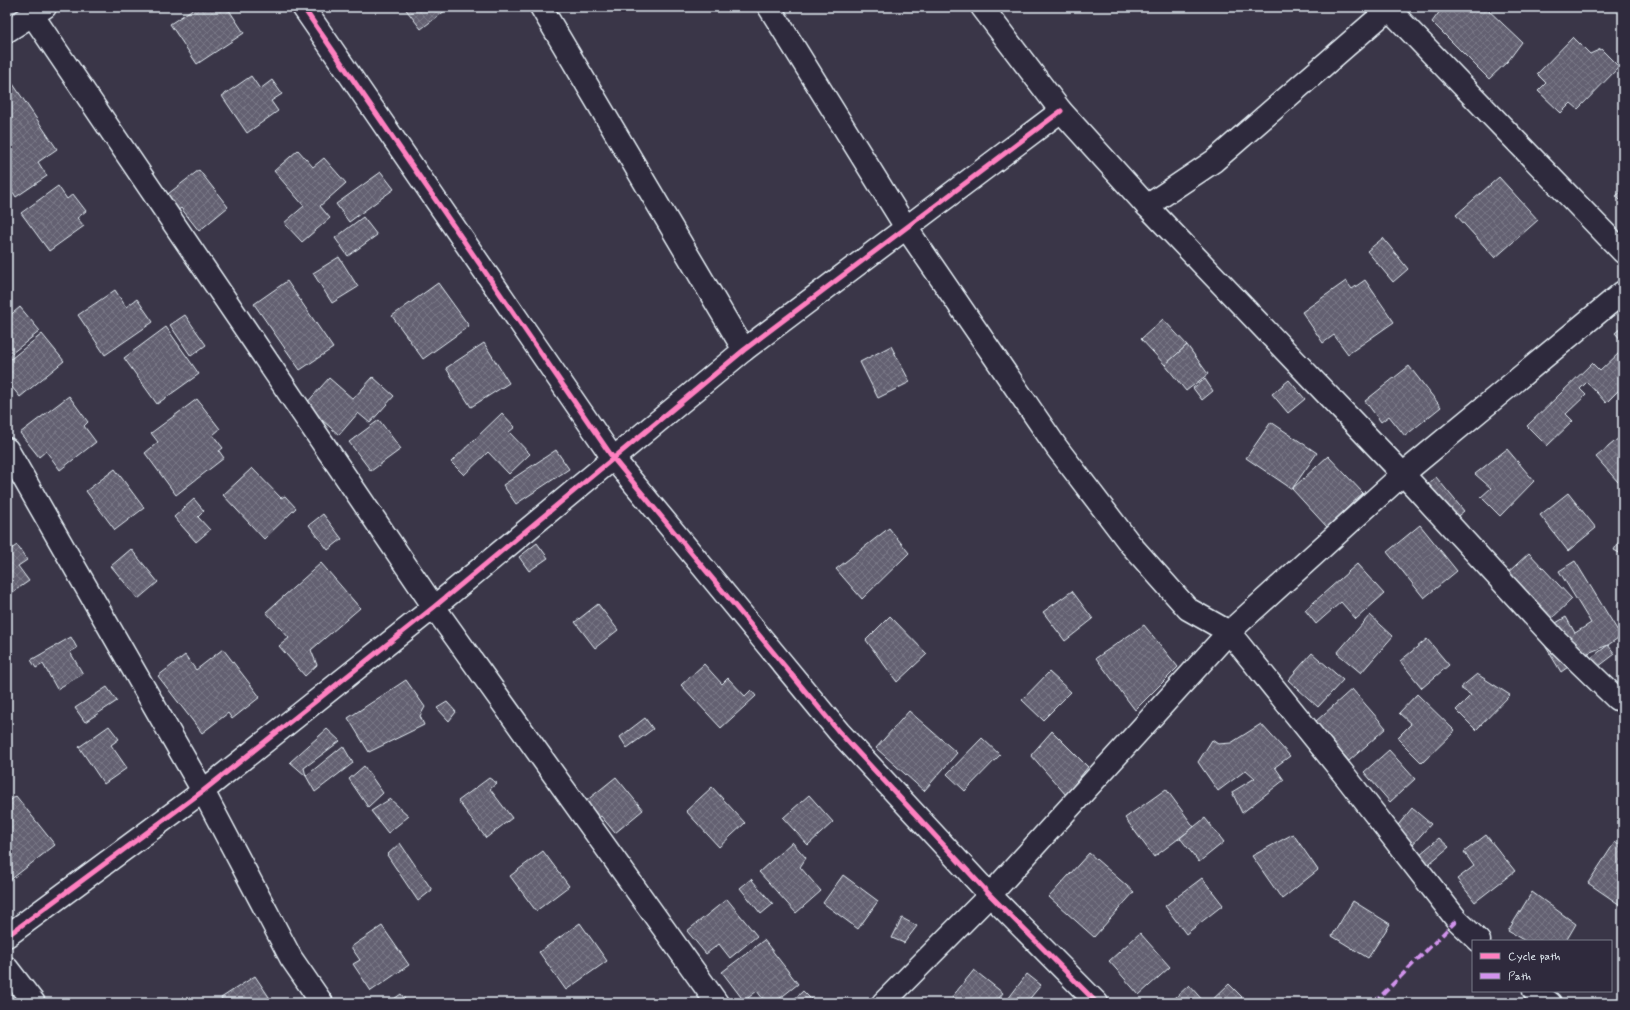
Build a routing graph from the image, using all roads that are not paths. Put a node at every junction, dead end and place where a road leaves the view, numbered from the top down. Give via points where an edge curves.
1 (303, 7) edge
2 (541, 7) edge
3 (769, 7) edge
4 (982, 7) edge
5 (1389, 8) edge
6 (39, 12) edge
7 (7, 31) edge
8 (1061, 111) junction
9 (1147, 206) junction
10 (907, 228) junction
11 (1623, 252) edge
12 (1623, 292) edge
13 (744, 350) junction
14 (7, 449) edge
15 (613, 458) junction
16 (1403, 474) junction
17 (434, 607) junction
18 (1229, 632) junction
19 (1617, 699) dead end
20 (203, 791) junction
21 (990, 895) junction
22 (7, 936) edge
23 (1478, 940) edge
24 (7, 968) edge
25 (1535, 992) edge
26 (34, 1003) edge
27 (322, 1003) edge
28 (717, 1003) edge
29 (883, 1003) edge
30 (1097, 1003) edge
31 (1550, 1003) edge

1 - 15 street
2 - 13 street
3 - 10 street
4 - 8 street
5 - 9 street via 1214,161
5 - 11 street
6 - 7 street
6 - 17 street
8 - 9 street
8 - 10 street
9 - 16 street
10 - 13 street
10 - 18 street via 1057,448 1131,545 1188,609
12 - 16 street
13 - 15 street
14 - 20 street
15 - 17 street
15 - 21 street via 839,732
16 - 18 street
16 - 19 street via 1555,639
17 - 20 street
17 - 28 street
18 - 21 street
18 - 23 street via 1457,920
20 - 22 street
20 - 27 street via 291,958
21 - 29 street
21 - 30 street
24 - 26 street
25 - 31 street

